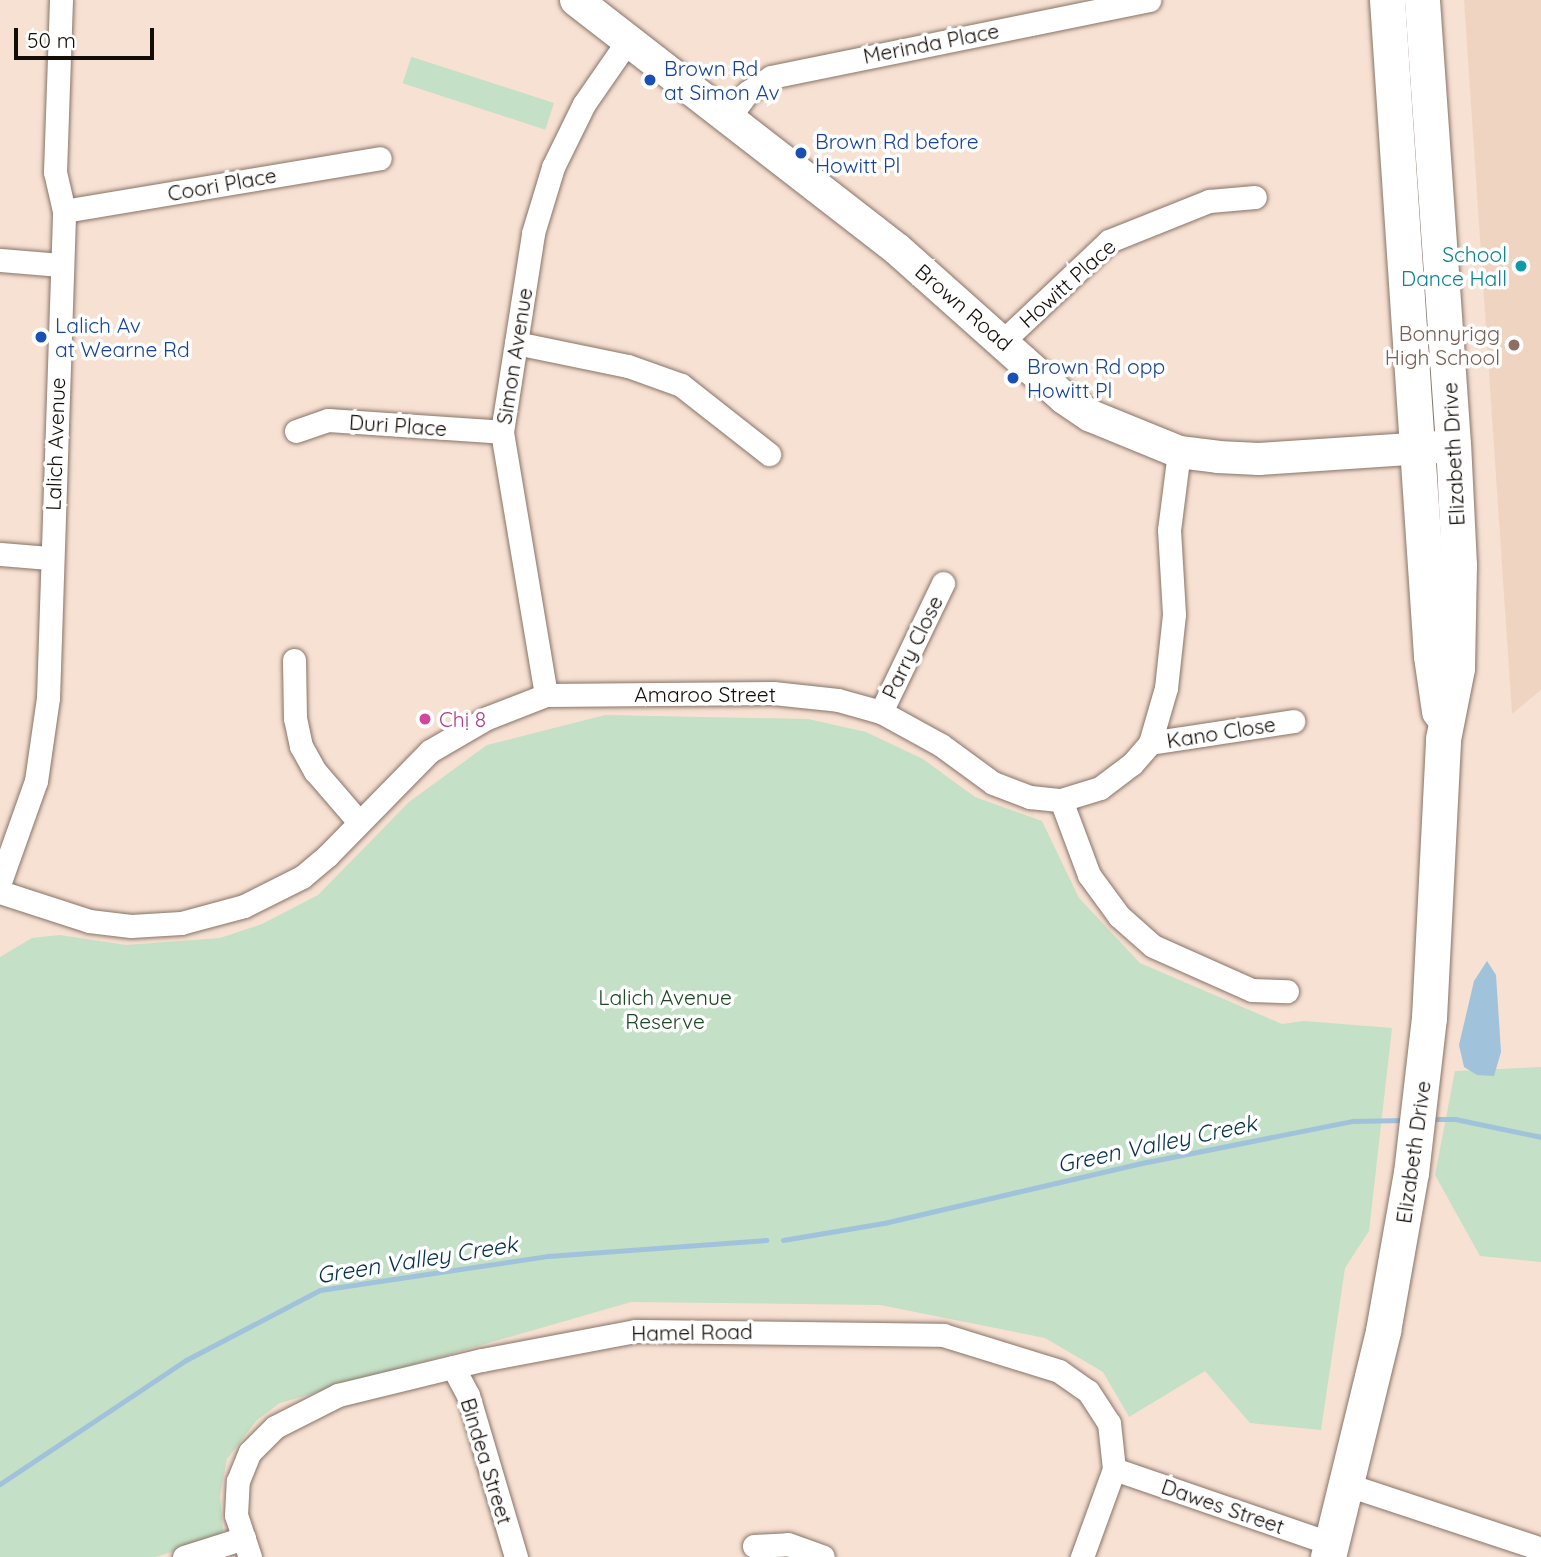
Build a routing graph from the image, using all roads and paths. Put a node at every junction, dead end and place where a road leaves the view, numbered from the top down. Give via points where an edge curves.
1 (61, 0) edge
2 (576, 0) edge
3 (1149, 0) edge
4 (1387, 0) edge
5 (1422, 0) edge
6 (629, 39) junction
7 (729, 117) junction
8 (380, 158) dead end
9 (1255, 197) dead end
10 (64, 211) junction
11 (0, 260) edge
12 (61, 265) junction
13 (1003, 341) junction
14 (516, 343) junction
15 (296, 431) dead end
16 (502, 432) junction
17 (1453, 446) junction
18 (1419, 448) junction
19 (1179, 452) junction
20 (769, 454) dead end
21 (0, 554) edge
22 (50, 558) junction
23 (943, 583) dead end
24 (294, 660) dead end
25 (546, 695) junction
26 (881, 712) junction
27 (1293, 721) dead end
28 (1443, 739) junction
29 (1150, 743) junction
30 (1061, 800) junction
31 (359, 822) junction
32 (0, 882) edge
33 (0, 892) edge
34 (1286, 991) dead end
35 (453, 1367) junction
36 (1114, 1469) junction
37 (1348, 1485) junction
38 (754, 1546) dead end
39 (247, 1547) edge
40 (1541, 1549) edge
41 (1330, 1550) edge
42 (184, 1557) edge
43 (516, 1557) edge
44 (823, 1557) edge
45 (1082, 1557) edge

1 - 10 street, Lalich Avenue via 55,172
2 - 6 street, Brown Road
3 - 7 street, Merinda Place via 780,74 748,92
4 - 18 main road, Elizabeth Drive
5 - 17 main road, Elizabeth Drive
6 - 7 street, Brown Road
6 - 14 street, Simon Avenue via 584,104 553,167 533,233
7 - 13 street, Brown Road via 897,249
8 - 10 street, Coori Place
9 - 13 street, Howitt Place via 1209,201 1109,241
10 - 12 street, Lalich Avenue
11 - 12 street
12 - 22 street, Lalich Avenue
13 - 19 street, Brown Road via 1064,398 1091,416
14 - 16 street, Simon Avenue
14 - 20 street via 628,366 681,385
15 - 16 street, Duri Place via 328,420
16 - 25 street, Simon Avenue
17 - 18 street, Brown Road
17 - 28 main road, Elizabeth Drive via 1457,668
18 - 19 street, Brown Road via 1259,459
18 - 28 main road, Elizabeth Drive via 1431,656
19 - 29 street, Amaroo Street via 1169,530 1174,614 1166,688
21 - 22 street
22 - 32 street, Lalich Avenue via 44,738 24,824
23 - 26 street, Parry Close
24 - 31 street via 295,718 301,746 315,771
25 - 26 street, Amaroo Street via 773,693 838,700
25 - 31 street, Amaroo Street via 486,718 430,751
26 - 30 street, Amaroo Street via 993,783 1030,797
27 - 29 street, Kano Close
28 - 37 main road, Elizabeth Drive via 1422,1091 1383,1331
29 - 30 street, Amaroo Street via 1132,764 1100,788
30 - 34 street via 1089,875 1119,916 1153,946 1251,990
31 - 33 street, Amaroo Street via 327,856 280,890 244,906 181,923 131,926 89,921
35 - 36 street, Hamel Road via 635,1331 943,1335 1059,1371 1088,1391 1109,1423
35 - 39 street, Hamel Road via 338,1395 275,1427 250,1452 238,1482 236,1515
35 - 43 street, Bindea Street via 468,1395
36 - 41 street, Dawes Street
36 - 45 street
37 - 40 street
37 - 41 main road, Elizabeth Drive
38 - 44 street via 788,1544
39 - 42 street

